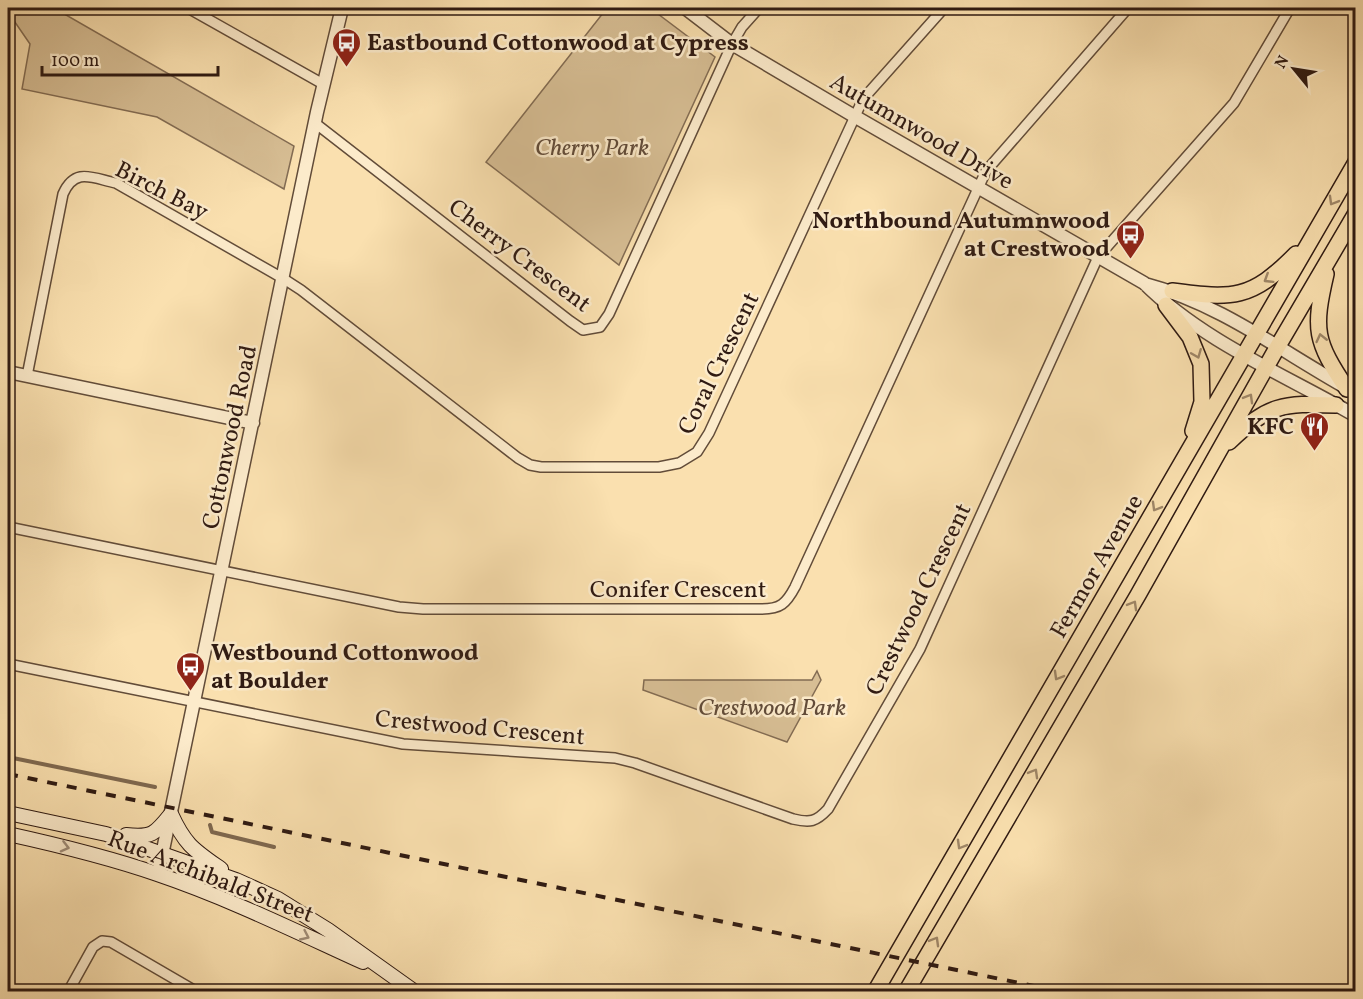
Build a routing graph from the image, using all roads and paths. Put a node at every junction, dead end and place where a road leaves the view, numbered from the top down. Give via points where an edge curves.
1 (188, 8) edge
2 (342, 8) edge
3 (685, 8) edge
4 (759, 8) edge
5 (944, 8) edge
6 (1128, 8) edge
7 (1290, 8) edge
8 (732, 44) junction
9 (323, 84) junction
10 (854, 116) junction
11 (315, 123) junction
12 (1356, 162) edge
13 (978, 187) junction
14 (1356, 213) edge
15 (1311, 240) junction
16 (1098, 257) junction
17 (1329, 258) junction
18 (284, 279) junction
19 (1169, 298) junction
20 (1256, 334) junction
21 (1278, 346) junction
22 (1244, 354) junction
23 (1267, 367) junction
24 (8, 372) edge
25 (27, 376) junction
26 (1351, 391) edge
27 (1336, 405) junction
28 (1356, 416) edge
29 (254, 423) junction
30 (1218, 452) junction
31 (1185, 456) junction
32 (8, 527) edge
33 (222, 572) junction
34 (8, 664) edge
35 (194, 702) junction
36 (8, 813) edge
37 (171, 814) junction
38 (8, 834) edge
39 (106, 834) junction
40 (164, 853) junction
41 (158, 874) junction
42 (236, 880) junction
43 (393, 976) junction
44 (68, 992) edge
45 (197, 992) edge
46 (415, 992) edge
47 (875, 992) edge
48 (906, 992) edge

1 - 9 street
2 - 9 street, Cottonwood Road
3 - 8 street, Autumnwood Drive
4 - 8 street
5 - 10 street, Coral Crescent via 863,99
6 - 13 street via 986,171
7 - 16 street, Crestwood Crescent via 1234,103
8 - 10 street, Autumnwood Drive
8 - 11 street, Cherry Crescent via 600,327 583,330 570,321
9 - 11 street, Cottonwood Road
10 - 13 street, Autumnwood Drive
10 - 18 street, Coral Crescent via 709,434 697,452 679,463 659,467 530,465
11 - 18 street, Cottonwood Road
12 -> 15 highway, Fermor Avenue
13 - 16 street, Autumnwood Drive
13 - 33 street, Conifer Crescent via 795,587 782,606 399,608
14 - 17 highway, Fermor Avenue
15 -> 19 highway via 1276,275 1245,293
15 - 20 highway, Fermor Avenue
16 - 19 street, Autumnwood Drive
16 - 35 street, Crestwood Crescent via 920,649 820,818 807,823 793,819 615,758 403,744
17 - 21 highway, Fermor Avenue
26 -> 17 highway via 1328,360 1318,336 1318,305
18 - 25 street, Birch Bay via 116,183 77,176 63,194
18 - 29 street, Cottonwood Road
19 - 20 street, Autumnwood Drive via 1208,307
19 - 22 street, Autumnwood Drive via 1196,326
19 -> 31 highway via 1201,364 1202,402
20 - 21 street, Autumnwood Drive
20 - 22 highway, Fermor Avenue
21 - 23 highway, Fermor Avenue
21 - 26 street, Autumnwood Drive
22 - 23 street, Autumnwood Drive
22 - 31 highway, Fermor Avenue
23 - 27 street, Autumnwood Drive
30 -> 23 highway, Fermor Avenue
24 - 25 street
25 - 29 street
27 - 28 street, Autumnwood Drive
27 - 30 highway via 1279,407 1252,420
29 - 33 street, Cottonwood Road
48 -> 30 highway, Fermor Avenue
31 -> 47 highway, Fermor Avenue
32 - 33 street
33 - 35 street, Cottonwood Road
34 - 35 street, Crestwood Crescent
35 - 37 street, Cottonwood Road
36 - 39 main road, Rue Archibald Street
37 - 39 main road via 150,835
37 - 40 street, Cottonwood Road
37 - 42 main road via 188,844
38 -> 41 main road, Rue Archibald Street
39 - 40 main road, Rue Archibald Street
40 - 41 street, Cottonwood Road
40 - 42 main road, Rue Archibald Street
41 -> 43 main road, Rue Archibald Street
42 - 43 main road, Rue Archibald Street via 319,924
43 - 46 main road, Rue Archibald Street
44 - 45 street via 93,947 102,941 111,942

